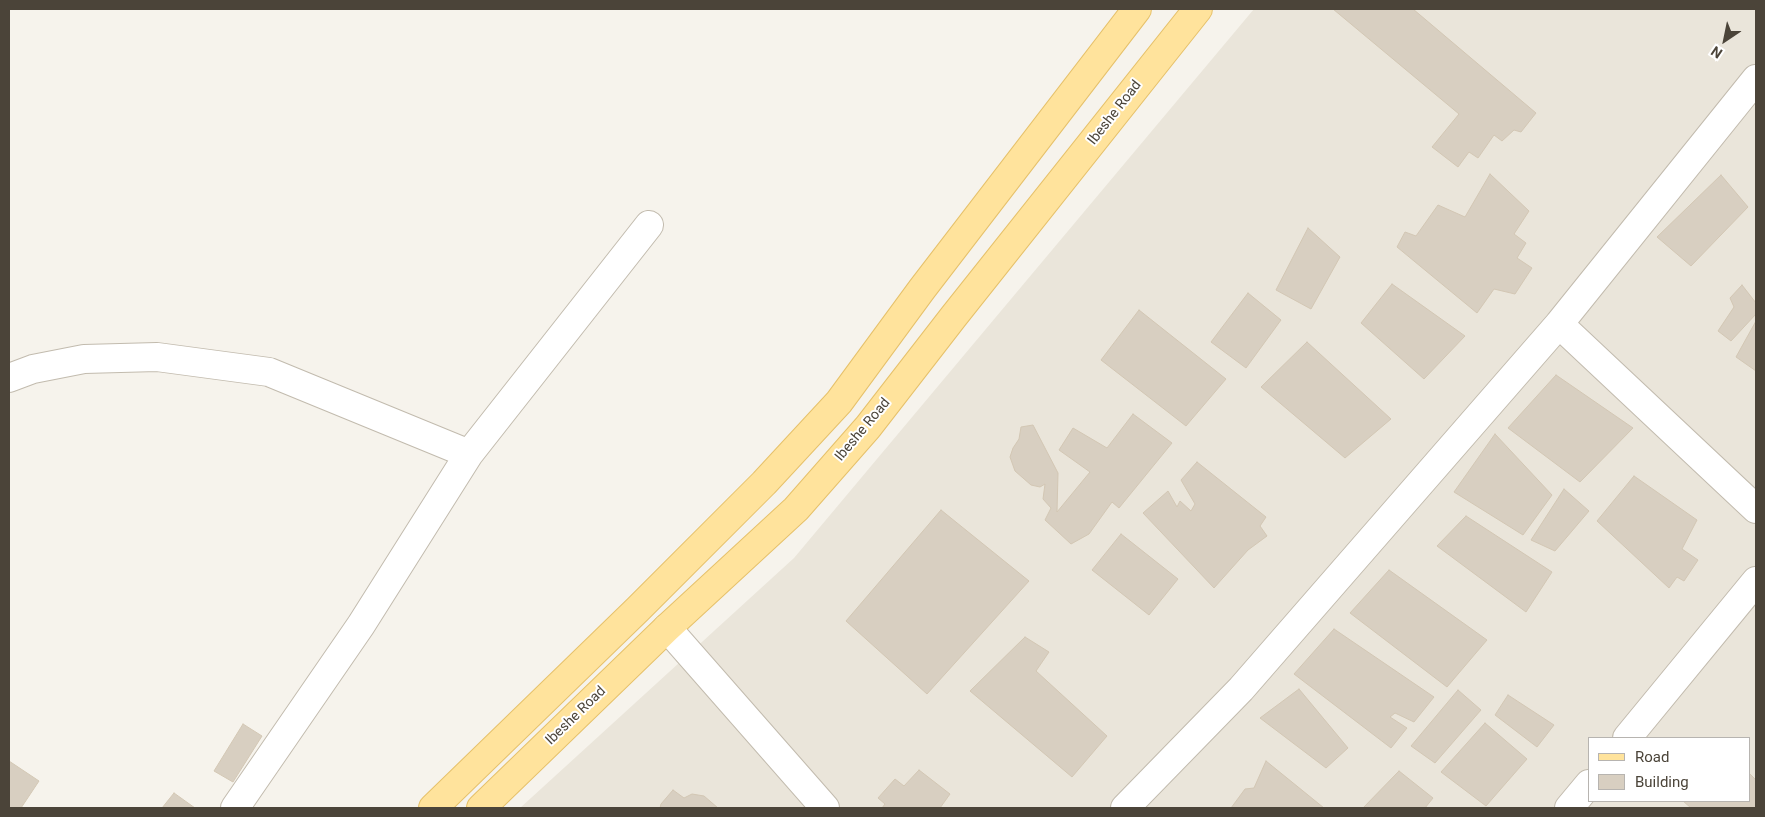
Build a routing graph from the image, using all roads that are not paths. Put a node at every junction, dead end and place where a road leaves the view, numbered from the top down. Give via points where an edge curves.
1 (1137, 9) edge
2 (1198, 9) edge
3 (1756, 79) edge
4 (649, 225) dead end
5 (1559, 324) junction
6 (9, 378) edge
7 (469, 454) junction
8 (1756, 508) edge
9 (1756, 581) edge
10 (667, 628) junction
11 (1628, 737) edge
12 (1588, 785) edge
13 (235, 808) edge
14 (433, 808) edge
15 (481, 808) edge
16 (824, 808) edge
17 (1125, 808) edge
18 (1569, 808) edge

1 - 14 main road via 839,402 764,483
2 - 10 main road, Ibeshe Road via 868,427 796,509
3 - 5 street
4 - 7 street
5 - 8 street
5 - 17 street via 1242,689
6 - 7 street via 33,369 84,359 157,357 269,372
7 - 13 street via 361,624
9 - 11 street
10 - 15 main road, Ibeshe Road
10 - 16 street
12 - 18 street

